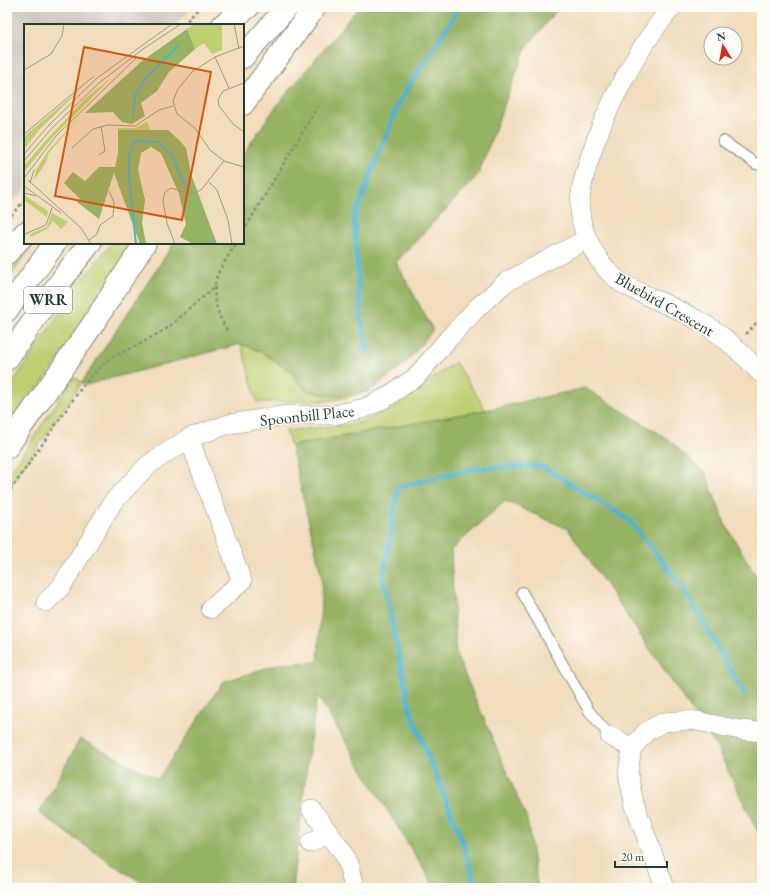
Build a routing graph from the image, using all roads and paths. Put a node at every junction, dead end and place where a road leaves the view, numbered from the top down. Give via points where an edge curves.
1 (200, 7) edge
2 (248, 7) edge
3 (287, 7) edge
4 (315, 7) edge
5 (672, 7) edge
6 (184, 24) edge
7 (223, 24) edge
8 (233, 24) edge
9 (244, 56) edge
10 (244, 103) edge
11 (318, 106) dead end
12 (723, 141) dead end
13 (762, 166) edge
14 (24, 201) edge
15 (7, 220) edge
16 (244, 230) edge
17 (24, 234) edge
18 (587, 239) junction
19 (54, 244) edge
20 (89, 244) edge
21 (144, 244) edge
22 (236, 244) edge
23 (7, 253) edge
24 (216, 286) junction
25 (7, 310) edge
26 (762, 317) edge
27 (227, 330) dead end
28 (746, 335) dead end
29 (7, 358) edge
30 (762, 374) edge
31 (189, 438) junction
32 (7, 447) edge
33 (7, 495) edge
34 (522, 592) dead end
35 (46, 602) dead end
36 (211, 609) dead end
37 (762, 732) edge
38 (610, 736) joint
39 (632, 748) junction
40 (311, 809) dead end
41 (329, 833) junction
42 (310, 843) dead end
43 (354, 888) edge
44 (665, 888) edge

1 - 6 path
2 - 7 highway
2 - 8 highway
3 - 9 highway
4 - 10 highway
5 - 18 street, Bluebird Crescent via 657,24 621,84 596,137 582,183 580,212
11 - 16 path
12 - 13 lane
14 - 15 path
17 - 23 highway
18 - 30 street, Bluebird Crescent via 606,269 619,281 699,320 736,347
18 - 31 street, Spoonbill Place via 506,282 478,307 416,377 385,398 365,408 334,415 287,415 229,424
19 - 25 highway, WRR
20 - 29 highway, WRR
21 - 32 highway via 91,327
22 - 24 path via 217,276
24 - 27 path via 217,312
24 - 33 path via 166,329 110,358 84,385
26 - 28 path
31 - 35 street, Spoonbill Place via 148,465 113,502 61,587
31 - 36 street via 242,581
34 - 38 lane via 589,711
37 - 39 street via 692,720 664,722 648,731
38 - 39 street
39 - 44 street via 628,773 634,803
40 - 41 street
41 - 42 street
41 - 43 street via 342,850

